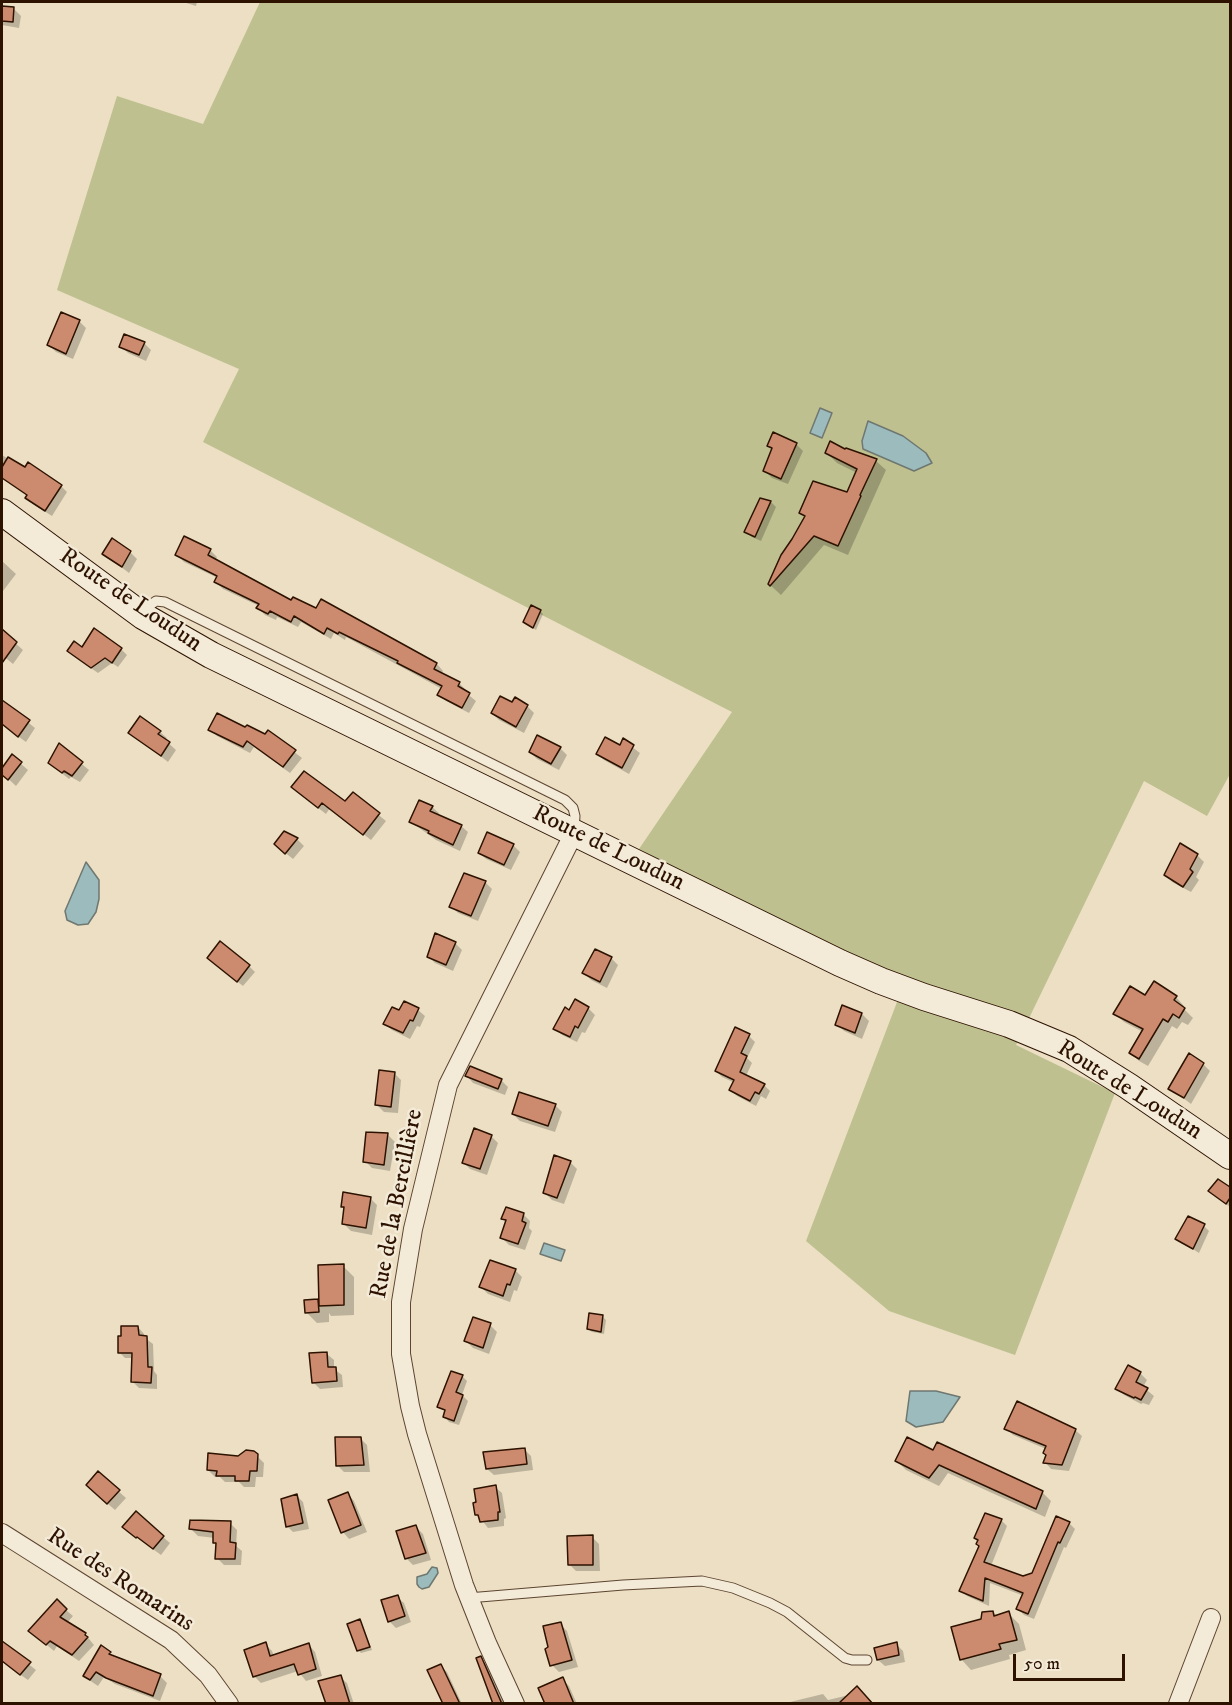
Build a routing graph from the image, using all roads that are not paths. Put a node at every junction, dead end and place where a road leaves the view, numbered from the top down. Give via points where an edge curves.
1 (2, 512) edge
2 (574, 833) junction
3 (1230, 1156) edge
4 (2, 1533) edge
5 (468, 1598) junction
6 (1211, 1618) dead end
7 (867, 1660) dead end
8 (229, 1704) edge
9 (515, 1704) edge
10 (1178, 1704) edge

1 - 2 main road, Route de Loudun via 143,616 211,655
2 - 3 main road, Route de Loudun via 881,981 1009,1024 1069,1049
2 - 5 street, Rue de la Bercillière via 448,1085 404,1278 401,1354 410,1406
4 - 8 street, Rue des Romarins via 171,1640 208,1675
5 - 7 lane via 709,1582 770,1603 845,1658
5 - 9 street, Rue de la Bercillière
6 - 10 street

